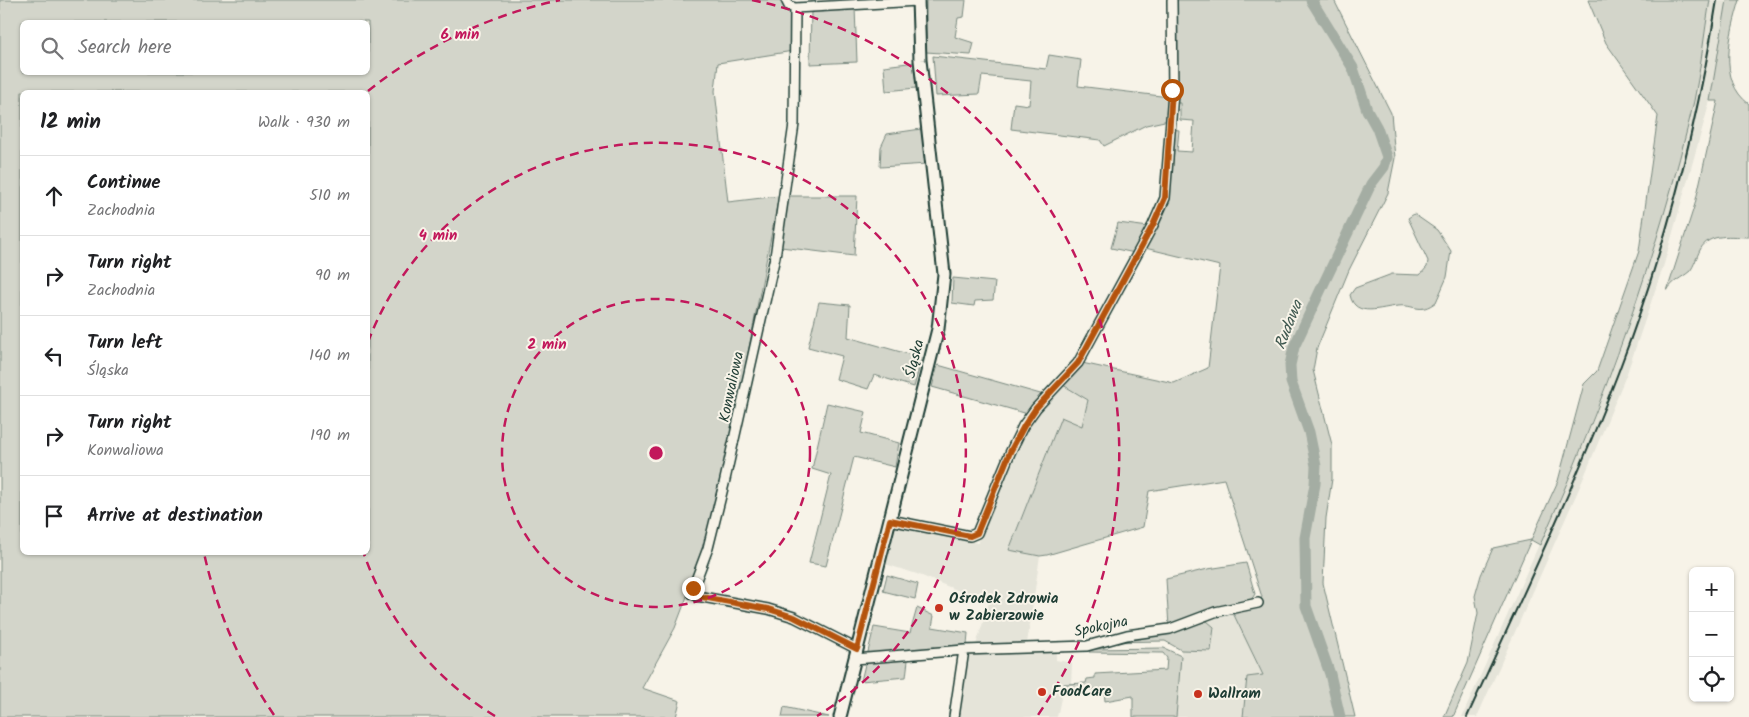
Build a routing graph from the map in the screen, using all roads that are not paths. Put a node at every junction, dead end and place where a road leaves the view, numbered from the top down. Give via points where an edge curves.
1 (786, 0) edge
2 (918, 0) edge
3 (1172, 0) edge
4 (796, 8) junction
5 (890, 520) junction
6 (1258, 603) dead end
7 (964, 650) junction
8 (856, 654) junction
9 (840, 717) edge
10 (954, 717) edge

1 - 4 street via 789,6
2 - 4 street
2 - 5 main road, Śląska via 920,60 944,274 943,302
3 - 5 street via 1172,93 1165,198 1106,313 1078,363 1036,408 1024,426 977,533 970,536
4 - 8 street, Konwaliowa via 794,124 775,257 726,476 693,594 794,617
5 - 8 main road, Śląska
6 - 7 street, Spokojna via 1215,612 1170,629 1127,635 1087,646
7 - 8 street, Spokojna
7 - 10 street
8 - 9 main road, Śląska

